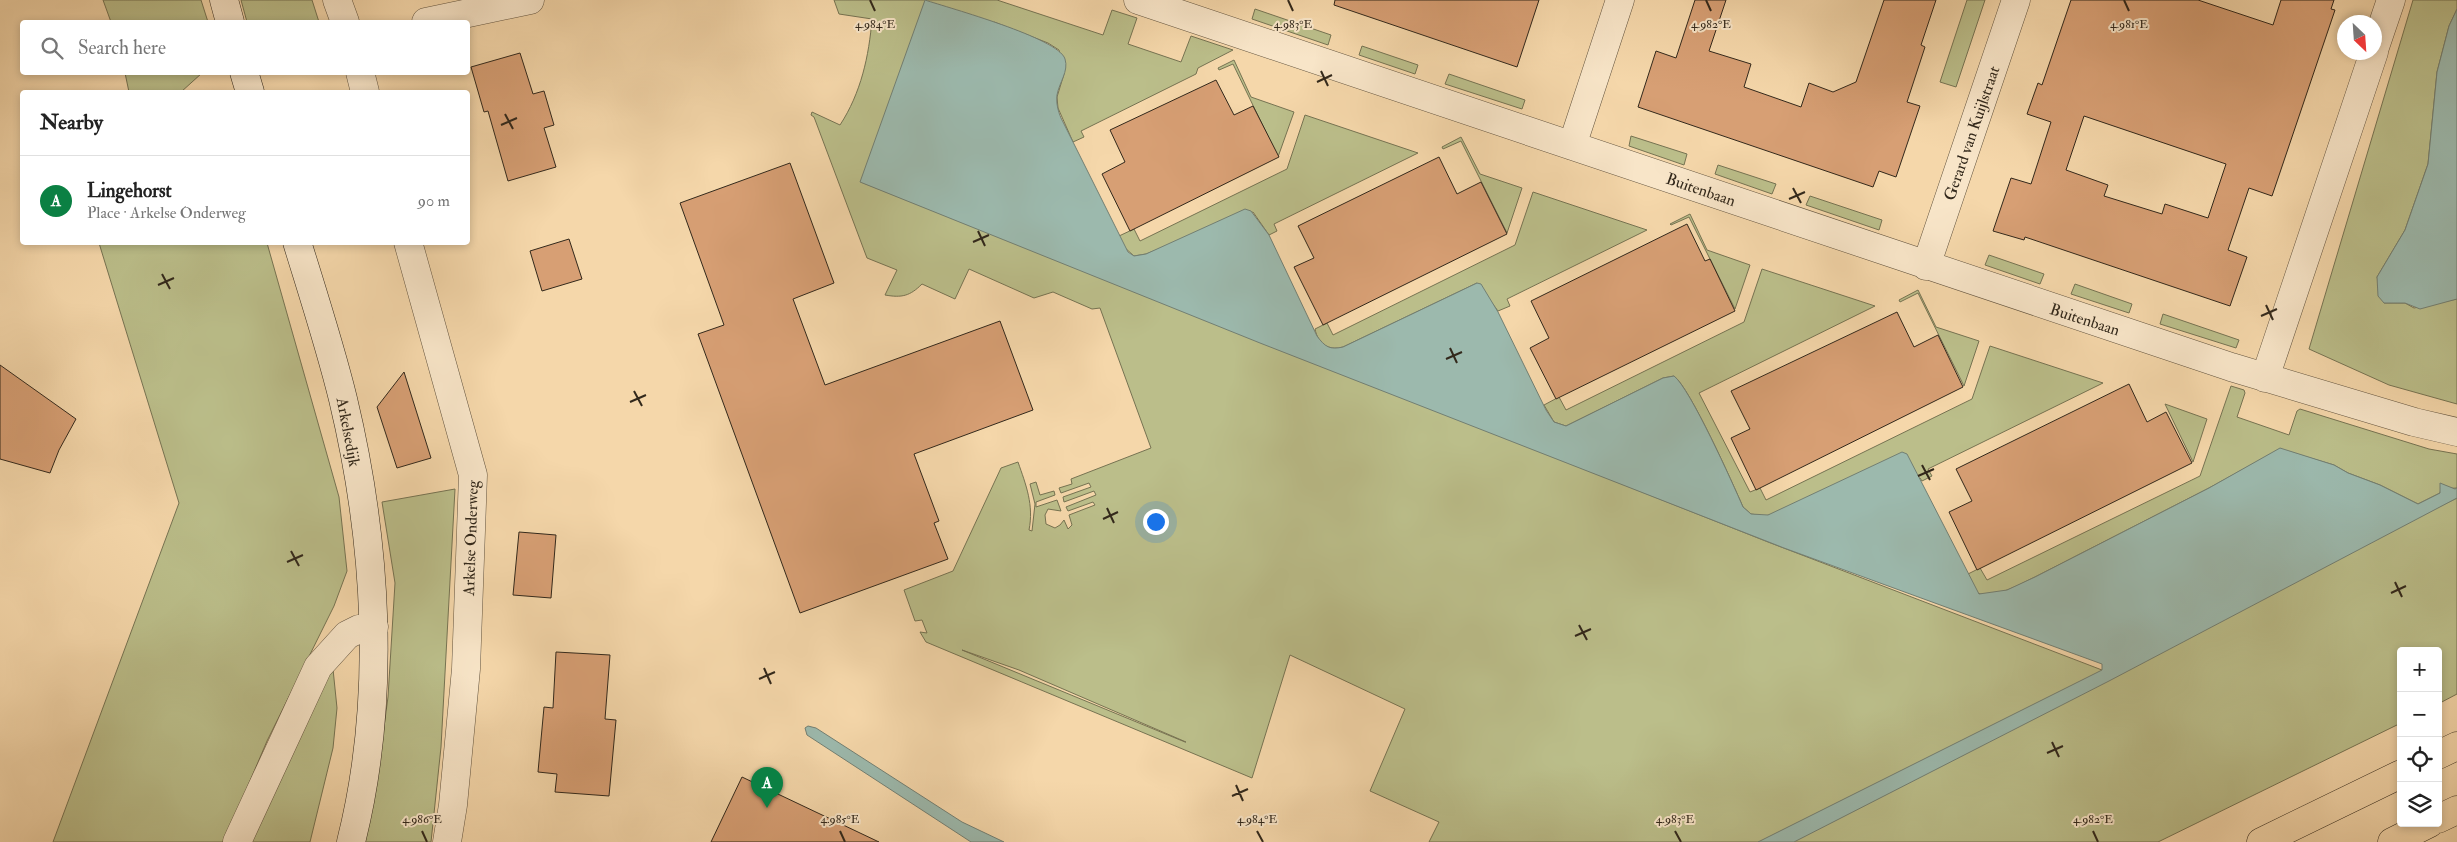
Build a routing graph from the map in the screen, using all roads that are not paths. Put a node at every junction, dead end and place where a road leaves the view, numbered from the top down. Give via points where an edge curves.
1 (224, 0) edge
2 (337, 0) edge
3 (530, 0) edge
4 (1138, 0) edge
5 (1620, 0) edge
6 (2016, 0) edge
7 (2391, 0) edge
8 (1200, 10) edge
9 (229, 20) edge
10 (344, 20) edge
11 (435, 20) edge
12 (2382, 27) edge
13 (2371, 60) edge
14 (245, 75) edge
15 (361, 75) edge
16 (249, 90) edge
17 (364, 90) edge
18 (1572, 146) junction
19 (298, 245) edge
20 (409, 245) edge
21 (1926, 266) junction
22 (2265, 378) junction
23 (2457, 432) edge
24 (374, 627) junction
25 (2457, 746) edge
26 (2442, 753) edge
27 (2397, 776) edge
28 (2457, 810) edge
29 (2442, 817) edge
30 (2422, 827) edge
31 (237, 842) edge
32 (351, 842) edge
33 (447, 842) edge
34 (2261, 842) edge
35 (2392, 842) edge

1 - 9 street
2 - 10 street
3 - 11 street
4 - 8 street, Buitenbaan
5 - 18 street
6 - 21 street, Gerard van Kuijlstraat
7 - 12 street
8 - 18 street, Buitenbaan
13 - 22 street
14 - 16 street
15 - 17 street
18 - 21 street, Buitenbaan
19 - 24 street, Arkelsedijk via 343,400 370,561
20 - 33 street, Arkelse Onderweg via 473,475 466,668
21 - 22 street, Buitenbaan
22 - 23 street, Buitenbaan
24 - 31 street via 346,635 318,667
24 - 32 street, Arkelsedijk via 373,693 361,798
25 - 26 highway
27 - 34 highway
28 - 29 highway
30 - 35 highway

